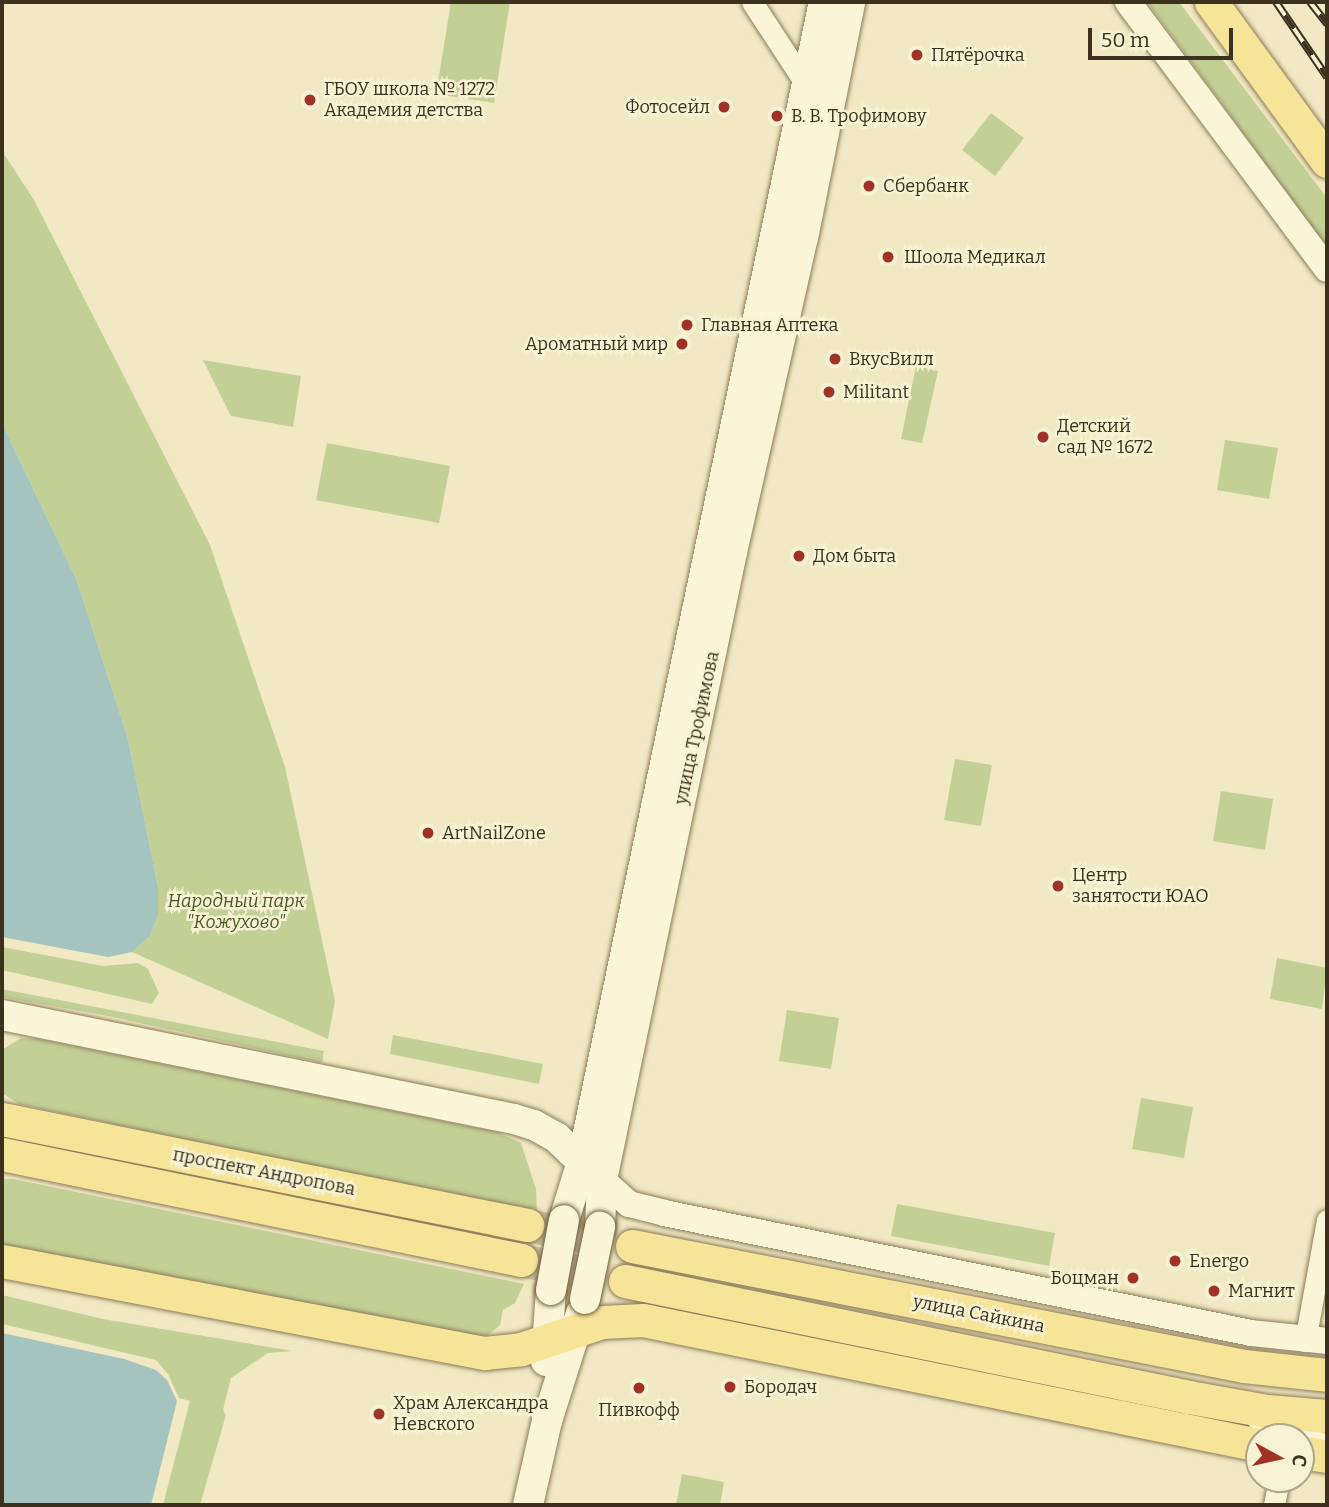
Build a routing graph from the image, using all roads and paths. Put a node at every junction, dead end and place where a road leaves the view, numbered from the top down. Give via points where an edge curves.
1 (752, 2) edge
2 (824, 2) edge
3 (850, 2) edge
4 (1128, 2) edge
5 (1211, 2) edge
6 (807, 85) junction
7 (828, 117) junction
8 (1327, 161) edge
9 (1327, 269) edge
10 (2, 1015) edge
11 (53, 1023) junction
12 (2, 1028) edge
13 (9, 1119) edge
14 (7, 1157) edge
15 (592, 1171) junction
16 (1327, 1220) edge
17 (527, 1225) tunnel mouth
18 (632, 1246) tunnel mouth
19 (521, 1260) tunnel mouth
20 (2, 1261) edge
21 (625, 1281) tunnel mouth
22 (561, 1336) junction
23 (1322, 1346) edge
24 (1258, 1368) junction
25 (1327, 1375) edge
26 (1189, 1397) junction
27 (1327, 1416) edge
28 (1245, 1442) edge
29 (1327, 1445) edge
30 (528, 1505) edge

1 - 6 street
2 - 6 main road, улица Трофимова
3 - 7 main road, улица Трофимова
4 - 9 street
5 - 8 main road
6 - 7 street
6 - 15 main road, улица Трофимова
7 - 15 main road, улица Трофимова
10 - 11 main road
11 - 12 main road via 14,1023
11 - 15 main road via 514,1119 556,1139
13 - 17 main road, проспект Андропова
14 - 19 main road, проспект Андропова
15 - 22 main road, улица Трофимова, bridge via 600,1227 585,1299
15 - 22 main road, улица Трофимова, bridge via 564,1220 551,1290
15 - 23 street via 629,1204 664,1213
16 - 23 street
18 - 24 main road, улица Сайкина
20 - 22 main road via 485,1353 521,1349
21 - 26 main road
22 - 28 main road via 602,1322 643,1320
22 - 30 main road, улица Трофимова
23 - 24 main road
24 - 25 main road, улица Сайкина
26 - 27 main road
26 - 29 street

